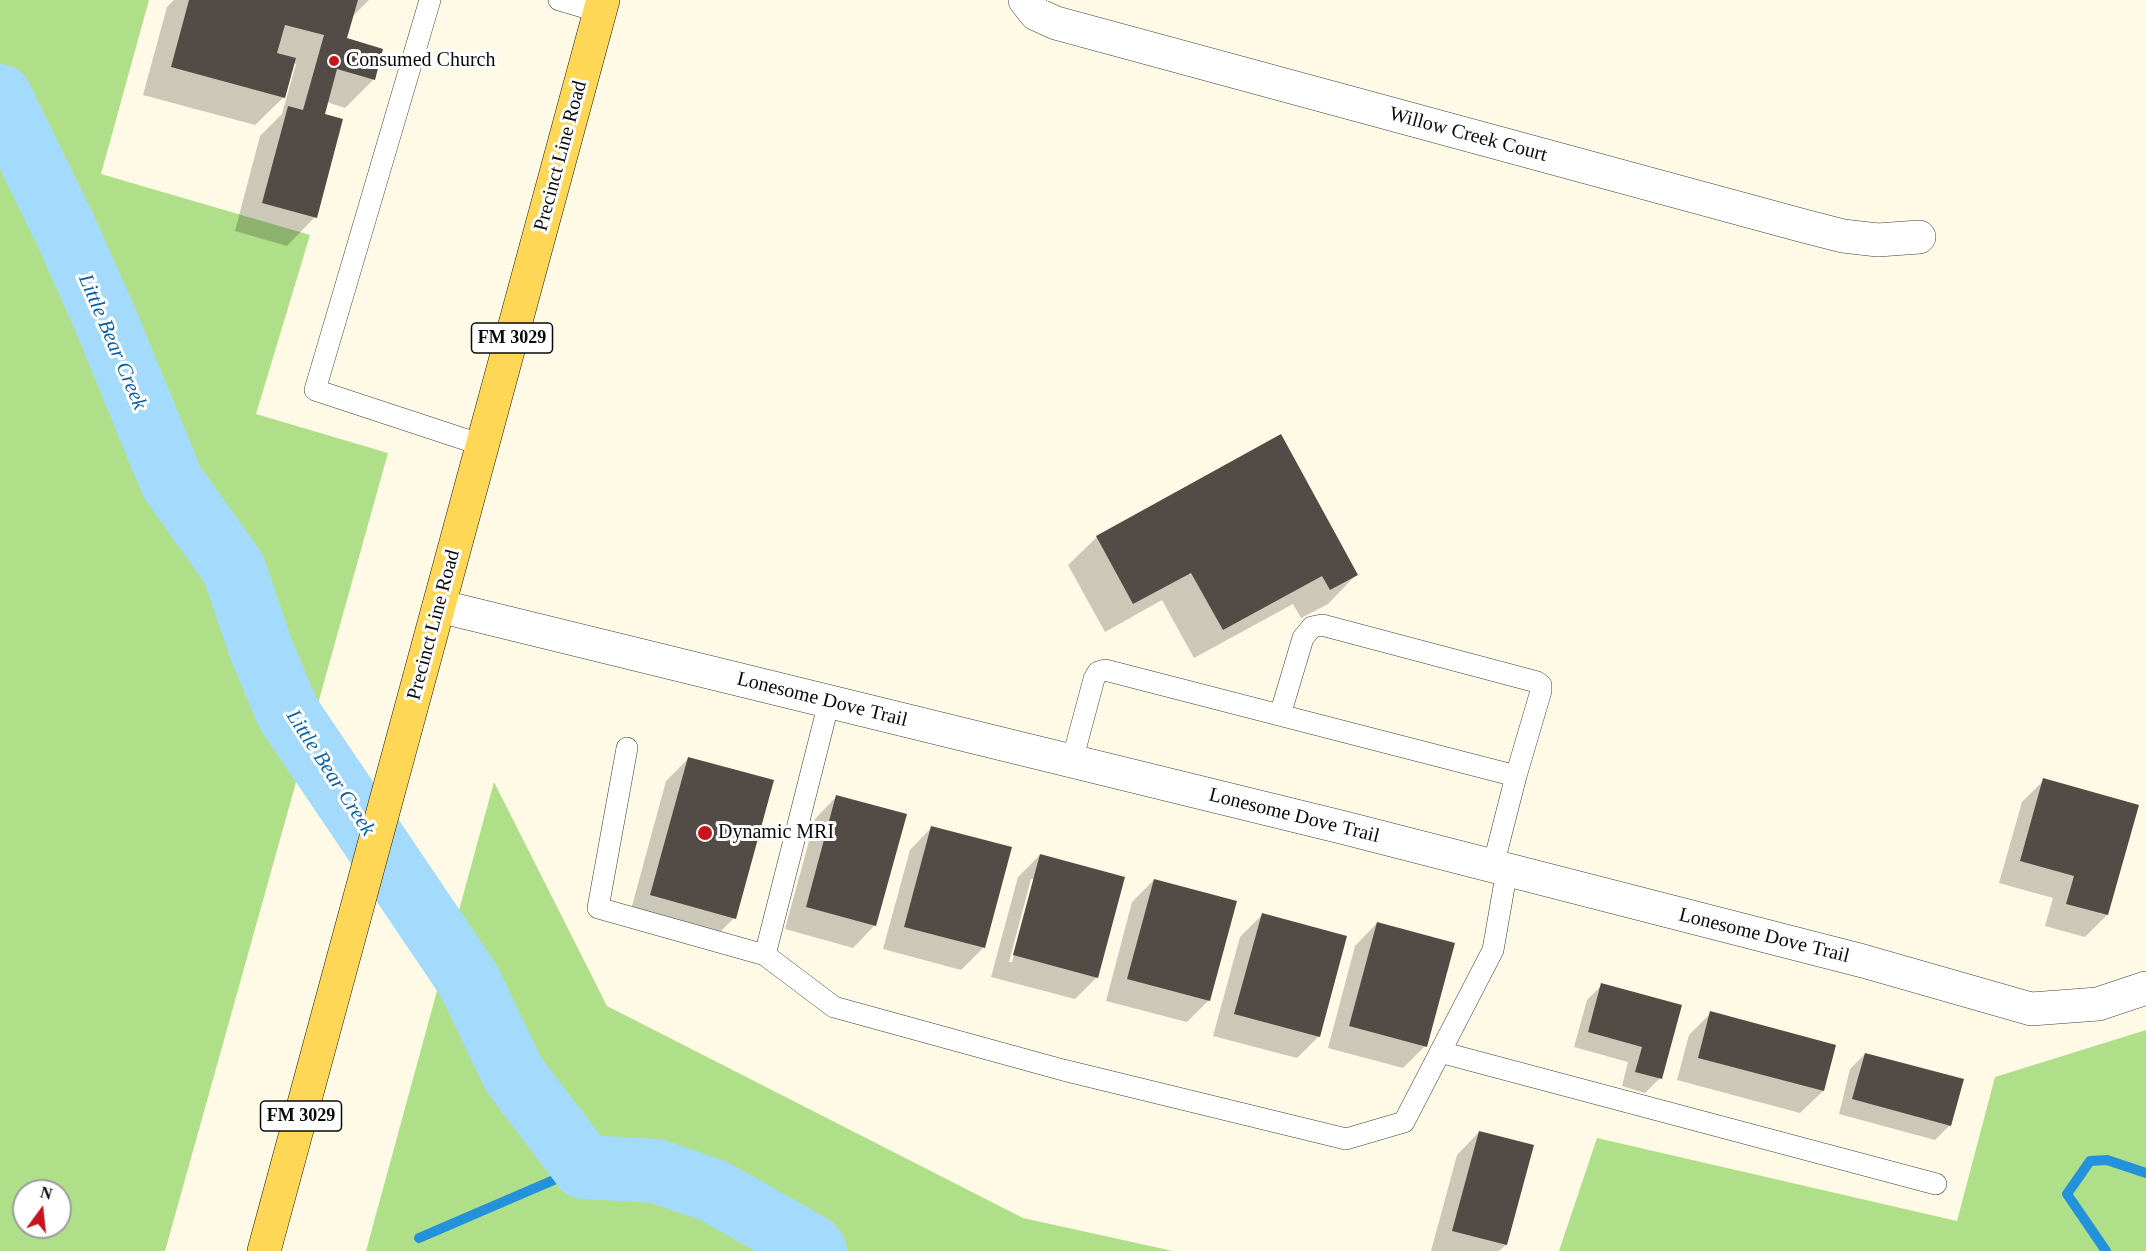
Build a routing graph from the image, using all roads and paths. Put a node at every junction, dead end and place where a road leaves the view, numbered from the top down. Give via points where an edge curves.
1 (430, 0) edge
2 (559, 0) edge
3 (1025, 1) edge
4 (602, 6) edge
5 (1919, 237) dead end
6 (483, 445) junction
7 (439, 606) junction
8 (830, 702) junction
9 (1280, 715) junction
10 (627, 748) dead end
11 (1072, 761) junction
12 (1516, 776) junction
13 (1500, 868) junction
14 (765, 955) junction
15 (2146, 988) edge
16 (1440, 1053) junction
17 (1936, 1184) dead end
18 (264, 1251) edge

1 - 6 lane via 315,390
2 - 4 lane
3 - 5 street, Willow Creek Court via 1036,14 1056,23 1804,226 1878,240
4 - 6 main road, Precinct Line Road / FM 3029
6 - 7 main road, Precinct Line Road / FM 3029
7 - 8 street, Lonesome Dove Trail
7 - 18 main road, Precinct Line Road / FM 3029
8 - 11 street, Lonesome Dove Trail
8 - 14 lane
9 - 11 lane via 1104,670 1094,679
9 - 12 lane
9 - 12 lane via 1303,638 1312,627 1322,625 1538,682 1541,691
10 - 14 lane via 598,908
11 - 13 street, Lonesome Dove Trail
12 - 13 lane
13 - 15 street, Lonesome Dove Trail via 1863,961 2031,1009 2098,1004
13 - 16 lane via 1492,950
14 - 16 lane via 834,1007 1063,1070 1346,1139 1404,1122
16 - 17 lane

